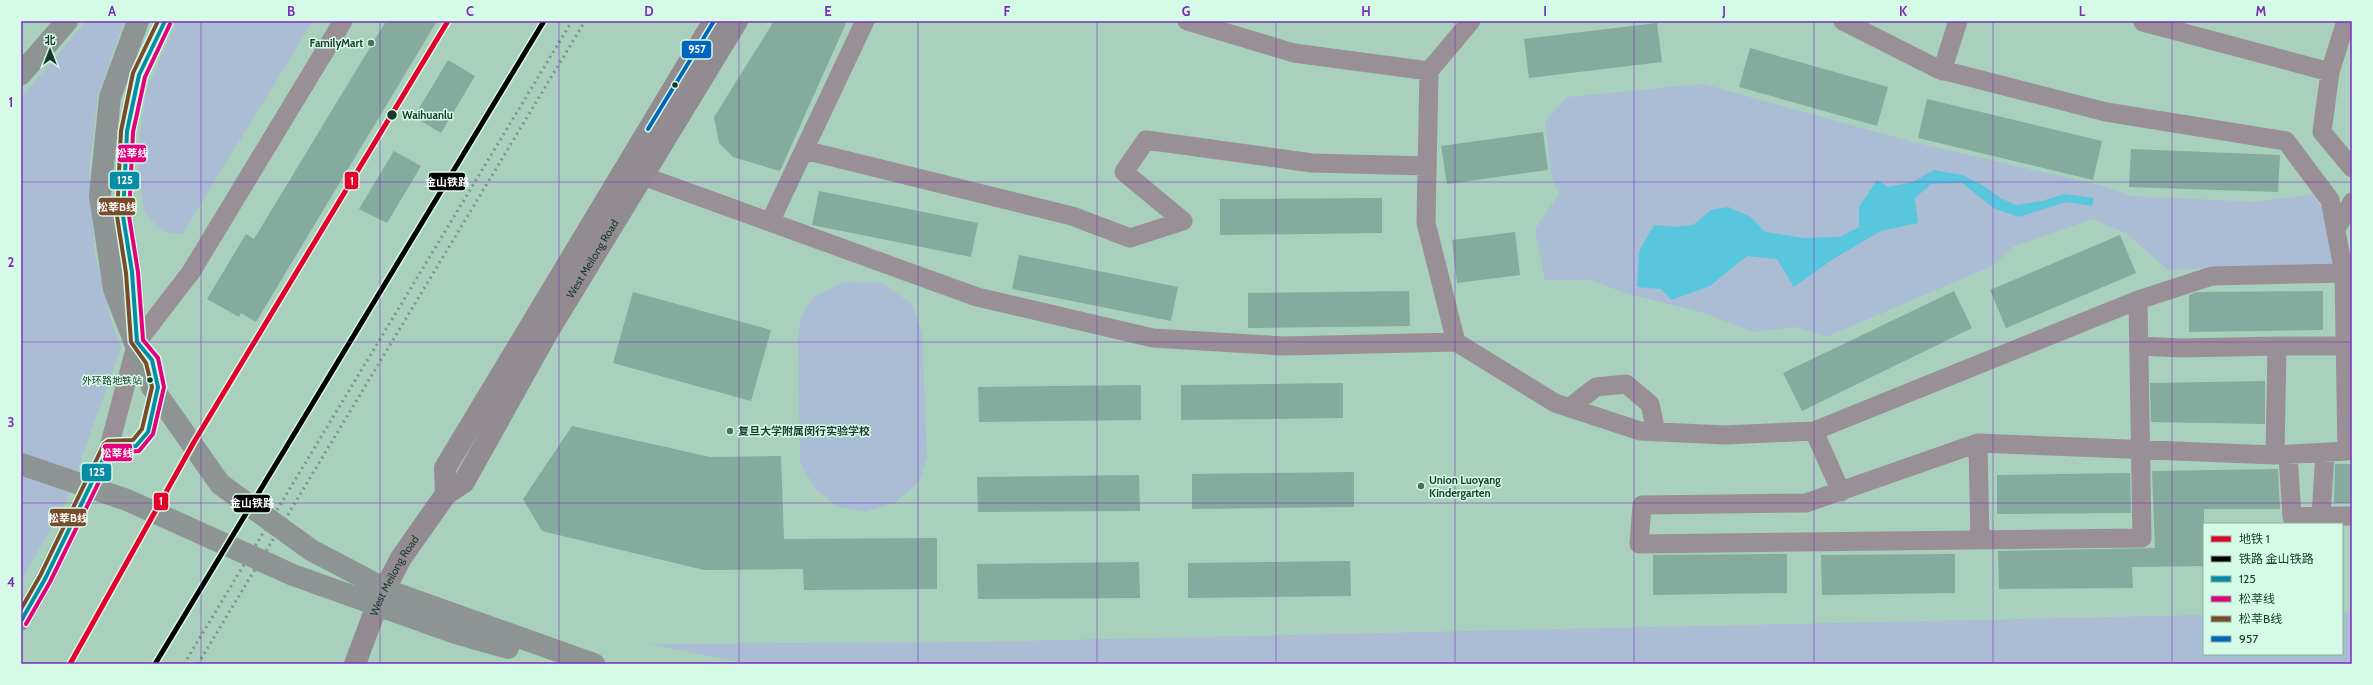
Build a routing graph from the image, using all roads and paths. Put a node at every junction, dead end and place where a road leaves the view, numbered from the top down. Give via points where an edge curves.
1 (67, 21) edge
2 (138, 21) edge
3 (165, 21) edge
4 (343, 21) edge
5 (714, 21) edge
6 (737, 21) edge
7 (865, 21) edge
8 (1186, 21) edge
9 (1471, 21) edge
10 (1843, 21) edge
11 (1958, 21) edge
12 (2142, 21) edge
13 (2346, 21) edge
14 (1429, 71) junction
15 (1942, 71) junction
16 (2330, 72) junction
17 (21, 74) edge
18 (804, 150) junction
19 (1428, 166) junction
20 (2352, 168) edge
21 (643, 176) junction
22 (2352, 202) edge
23 (770, 222) junction
24 (2336, 229) junction
25 (2348, 273) edge
26 (2138, 300) junction
27 (137, 342) junction
28 (1456, 342) junction
29 (2348, 345) edge
30 (2139, 346) junction
31 (2277, 346) junction
32 (1569, 408) junction
33 (1814, 431) junction
34 (1656, 432) junction
35 (1978, 443) junction
36 (2140, 450) junction
37 (2349, 451) edge
38 (2325, 452) junction
39 (2282, 455) junction
40 (21, 464) edge
41 (1841, 492) junction
42 (446, 494) junction
43 (2321, 516) junction
44 (2352, 516) edge
45 (1980, 540) junction
46 (21, 621) edge
47 (355, 664) edge
48 (569, 664) edge
49 (594, 664) edge

1 - 17 highway
2 - 49 highway, bridge via 110,96 100,196 114,289 152,387 220,484 311,550 389,591
3 - 27 street via 139,75 127,131 123,216 132,272
4 - 27 street via 191,272
5 - 42 street, West Meilong Road via 445,468
6 - 21 street, West Meilong Road
7 - 18 street
8 - 14 street via 1294,53
9 - 14 street
10 - 15 street
11 - 15 street
12 - 16 street
13 - 16 street
14 - 19 street
15 - 24 street via 2106,112 2286,142 2330,200
16 - 20 street via 2322,132
18 - 19 street via 1072,216 1130,238 1183,221 1124,172 1146,140 1312,163
18 - 23 street
19 - 28 street via 1426,223
21 - 23 street
21 - 42 street, West Meilong Road via 547,333 464,482
22 - 24 street
23 - 28 street via 977,297 1153,338 1284,346
24 - 25 street
25 - 26 street via 2212,276
25 - 29 street
26 - 30 street
26 - 33 street
27 - 46 street via 109,447 45,579
28 - 32 street via 1555,403
29 - 31 street
29 - 37 street
30 - 31 street
30 - 36 street
31 - 39 street
32 - 34 street via 1640,431
32 - 34 street via 1596,387 1626,384 1650,404
33 - 34 street via 1725,436
33 - 41 street
35 - 36 street
35 - 41 street
35 - 45 street
36 - 39 street
36 - 45 street via 2142,538
37 - 38 street
38 - 39 street
38 - 43 street
39 - 43 street via 2292,517
40 - 48 highway, bridge via 127,500 293,576 456,633
41 - 45 street via 1806,504 1642,506 1639,544
42 - 47 street, West Meilong Road via 401,558 379,600
43 - 44 street

